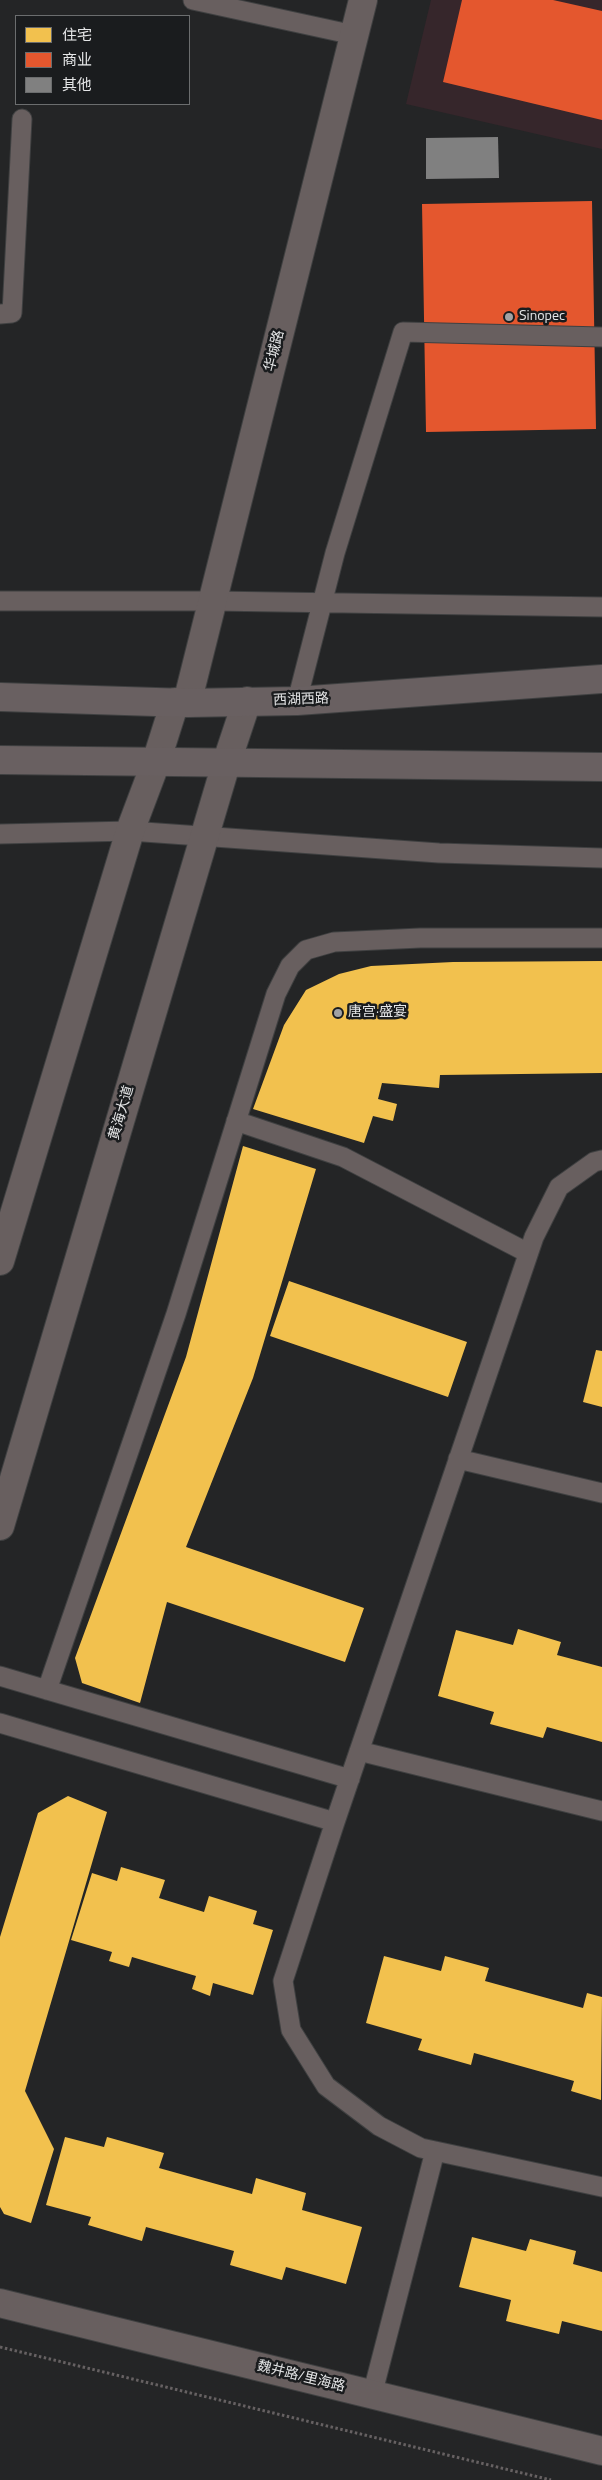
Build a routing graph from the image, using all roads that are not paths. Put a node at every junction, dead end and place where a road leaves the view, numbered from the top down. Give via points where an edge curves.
1 (193, 0) edge
2 (363, 0) edge
3 (354, 35) junction
4 (22, 119) dead end
5 (0, 314) edge
6 (602, 337) edge
7 (0, 601) edge
8 (213, 601) junction
9 (322, 602) junction
10 (602, 607) edge
11 (602, 679) edge
12 (0, 697) edge
13 (247, 701) junction
14 (298, 701) junction
15 (181, 702) junction
16 (0, 760) edge
17 (156, 762) junction
18 (226, 764) junction
19 (602, 767) edge
20 (130, 831) junction
21 (0, 834) edge
22 (204, 836) junction
23 (602, 858) edge
24 (602, 938) edge
25 (236, 1121) junction
26 (602, 1160) edge
27 (528, 1253) junction
28 (0, 1260) edge
29 (458, 1458) junction
30 (602, 1493) edge
31 (0, 1526) edge
32 (0, 1676) edge
33 (47, 1690) junction
34 (0, 1723) edge
35 (359, 1751) junction
36 (350, 1779) junction
37 (602, 1811) edge
38 (335, 1822) junction
39 (434, 2151) junction
40 (602, 2187) edge
41 (0, 2303) edge
42 (372, 2395) junction
43 (602, 2451) edge

1 - 3 lane
2 - 3 street, 华城路
3 - 8 street, 华城路
4 - 5 lane via 12,313
6 - 9 lane via 403,332
7 - 8 lane
8 - 9 lane
8 - 15 street, 华城路
9 - 10 lane
9 - 14 lane
11 - 14 main road, 西湖西路
12 - 15 main road, 西湖西路
13 - 14 main road, 西湖西路
13 - 15 main road, 西湖西路
13 - 18 street, 黄海大道
15 - 17 street
16 - 17 main road
17 - 18 main road
17 - 20 street
18 - 19 main road
18 - 22 street, 黄海大道
20 - 21 lane
20 - 22 lane
20 - 28 street
22 - 23 lane via 439,853
22 - 31 street, 黄海大道
24 - 25 lane via 420,938 334,942 306,950 290,966 276,994
25 - 27 lane via 344,1157
25 - 33 lane via 176,1314
26 - 27 lane via 594,1162 559,1187
27 - 29 lane
29 - 30 lane
29 - 35 lane
32 - 33 lane
33 - 36 lane
34 - 38 lane
35 - 36 lane
35 - 37 lane
36 - 38 lane
38 - 39 lane via 283,1982 291,2030 326,2086 379,2126 421,2148
39 - 40 lane
39 - 42 lane
41 - 42 street, 魏井路/里海路
42 - 43 street, 魏井路/里海路

